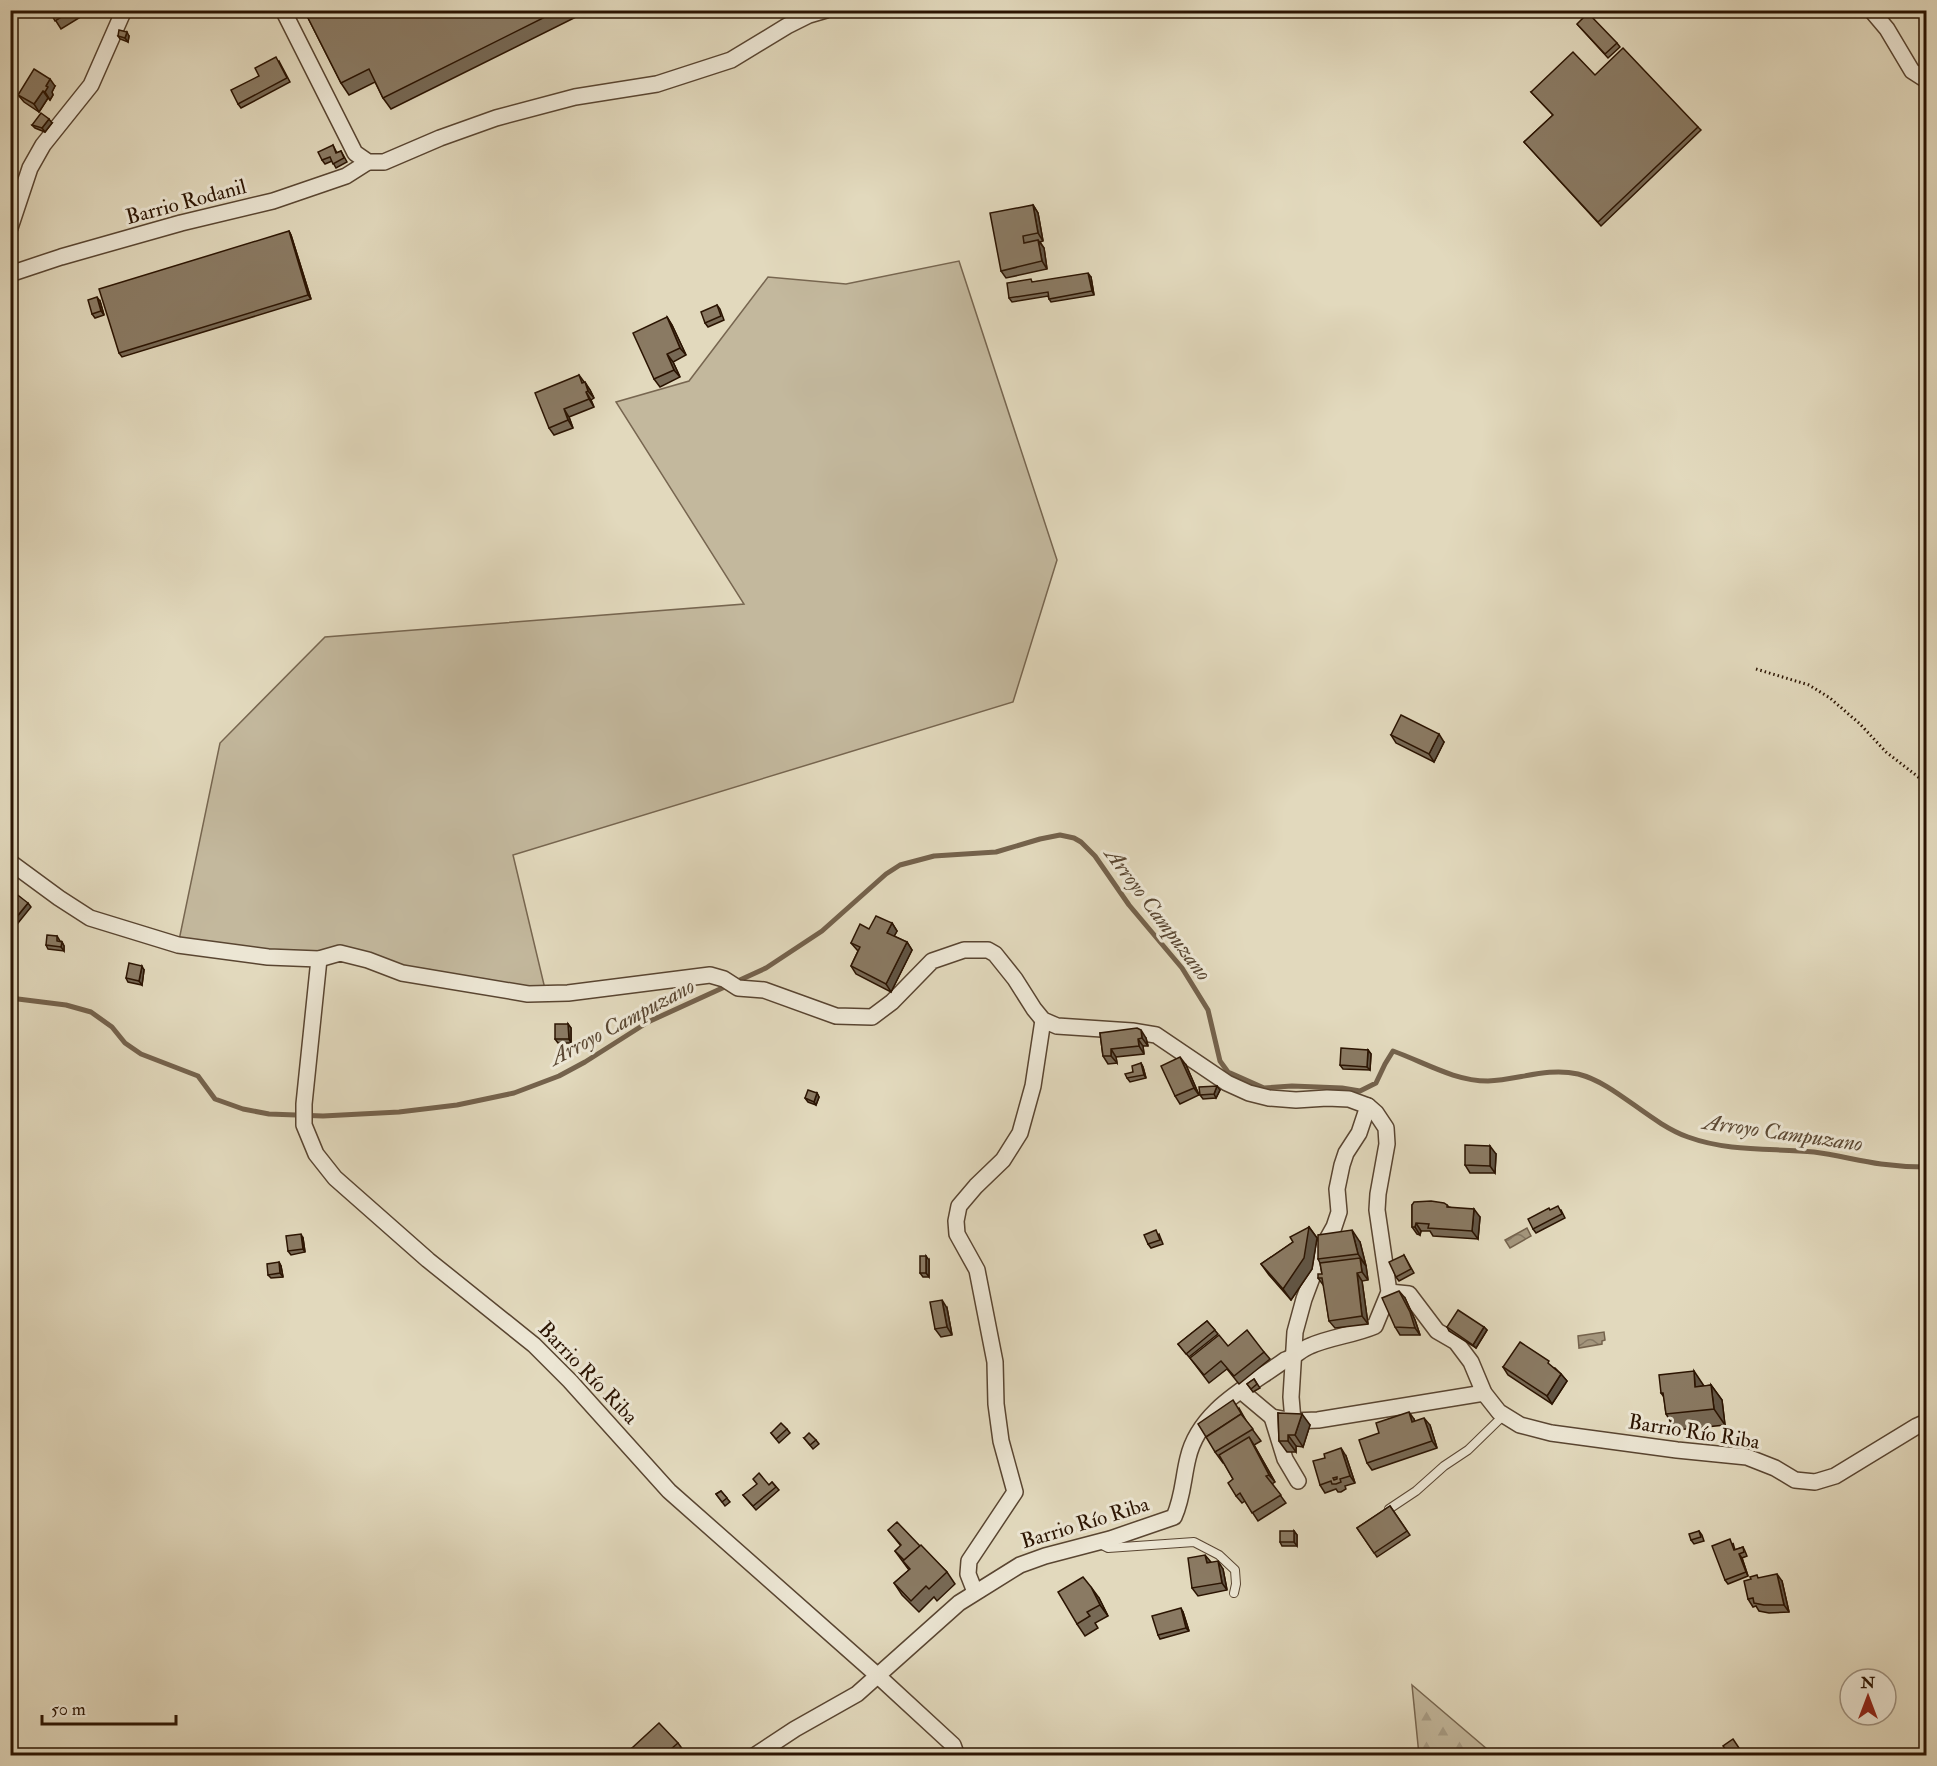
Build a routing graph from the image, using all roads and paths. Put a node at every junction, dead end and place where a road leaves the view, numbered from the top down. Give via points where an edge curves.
1 (124, 10) edge
2 (283, 10) edge
3 (826, 10) edge
4 (1871, 10) edge
5 (1926, 80) edge
6 (368, 162) junction
7 (10, 228) edge
8 (10, 274) edge
9 (1756, 669) dead end
10 (1926, 783) edge
11 (10, 862) edge
12 (319, 959) junction
13 (1043, 1020) junction
14 (1368, 1106) junction
15 (1389, 1292) junction
16 (1293, 1358) junction
17 (1241, 1391) junction
18 (1484, 1393) junction
19 (1503, 1415) junction
20 (1272, 1416) junction
21 (1293, 1421) junction
22 (1926, 1422) edge
23 (1298, 1481) dead end
24 (1389, 1509) edge
25 (1095, 1542) junction
26 (975, 1592) junction
27 (1234, 1593) dead end
28 (877, 1675) junction
29 (754, 1755) edge
30 (957, 1755) edge

1 - 7 street via 91,85 43,145 30,168
2 - 6 street via 355,153
3 - 6 street, Barrio Rodanil via 787,26 731,60 657,84 575,97 496,118 384,162
4 - 5 street via 1912,71
6 - 8 street, Barrio Rodanil via 346,177 273,201 181,223
9 - 10 path via 1809,685 1830,698 1886,752
11 - 12 street via 90,918 133,932 178,945 229,953
12 - 13 street via 340,953 402,973 528,994 579,992 710,975 738,988 772,993 836,1016 872,1017 932,961 964,950 988,950 1015,979
12 - 28 street, Barrio Río Riba via 304,1104 304,1125 316,1154 335,1178 428,1260 534,1345 669,1491
13 - 14 street via 1057,1026 1155,1035 1227,1083 1250,1093 1296,1100 1349,1099
13 - 26 street, Barrio Río Riba via 1033,1086 1020,1133 1003,1160 959,1206 956,1221 957,1234 977,1270 995,1362 1001,1441 1015,1492 969,1561 968,1574
14 - 15 street via 1386,1128 1377,1210
14 - 16 street via 1342,1165 1337,1189 1339,1212 1300,1313
15 - 16 street, Barrio Río Riba via 1375,1326 1307,1347
15 - 18 street, Barrio Río Riba via 1409,1294 1437,1331 1456,1342 1471,1362
16 - 17 street, Barrio Río Riba
16 - 21 street
17 - 20 street
17 - 25 street, Barrio Río Riba via 1200,1427 1188,1457 1174,1517
18 - 19 street, Barrio Río Riba
18 - 21 street
19 - 22 street, Barrio Río Riba via 1520,1425 1551,1433 1746,1457 1795,1480 1815,1482 1835,1476
19 - 24 lane via 1468,1450
20 - 21 street
20 - 23 street via 1285,1459
25 - 26 street, Barrio Río Riba via 1020,1564
25 - 27 lane via 1108,1548 1194,1542 1219,1555 1235,1570
26 - 28 street, Barrio Río Riba
28 - 29 street via 857,1694
28 - 30 street via 953,1745

